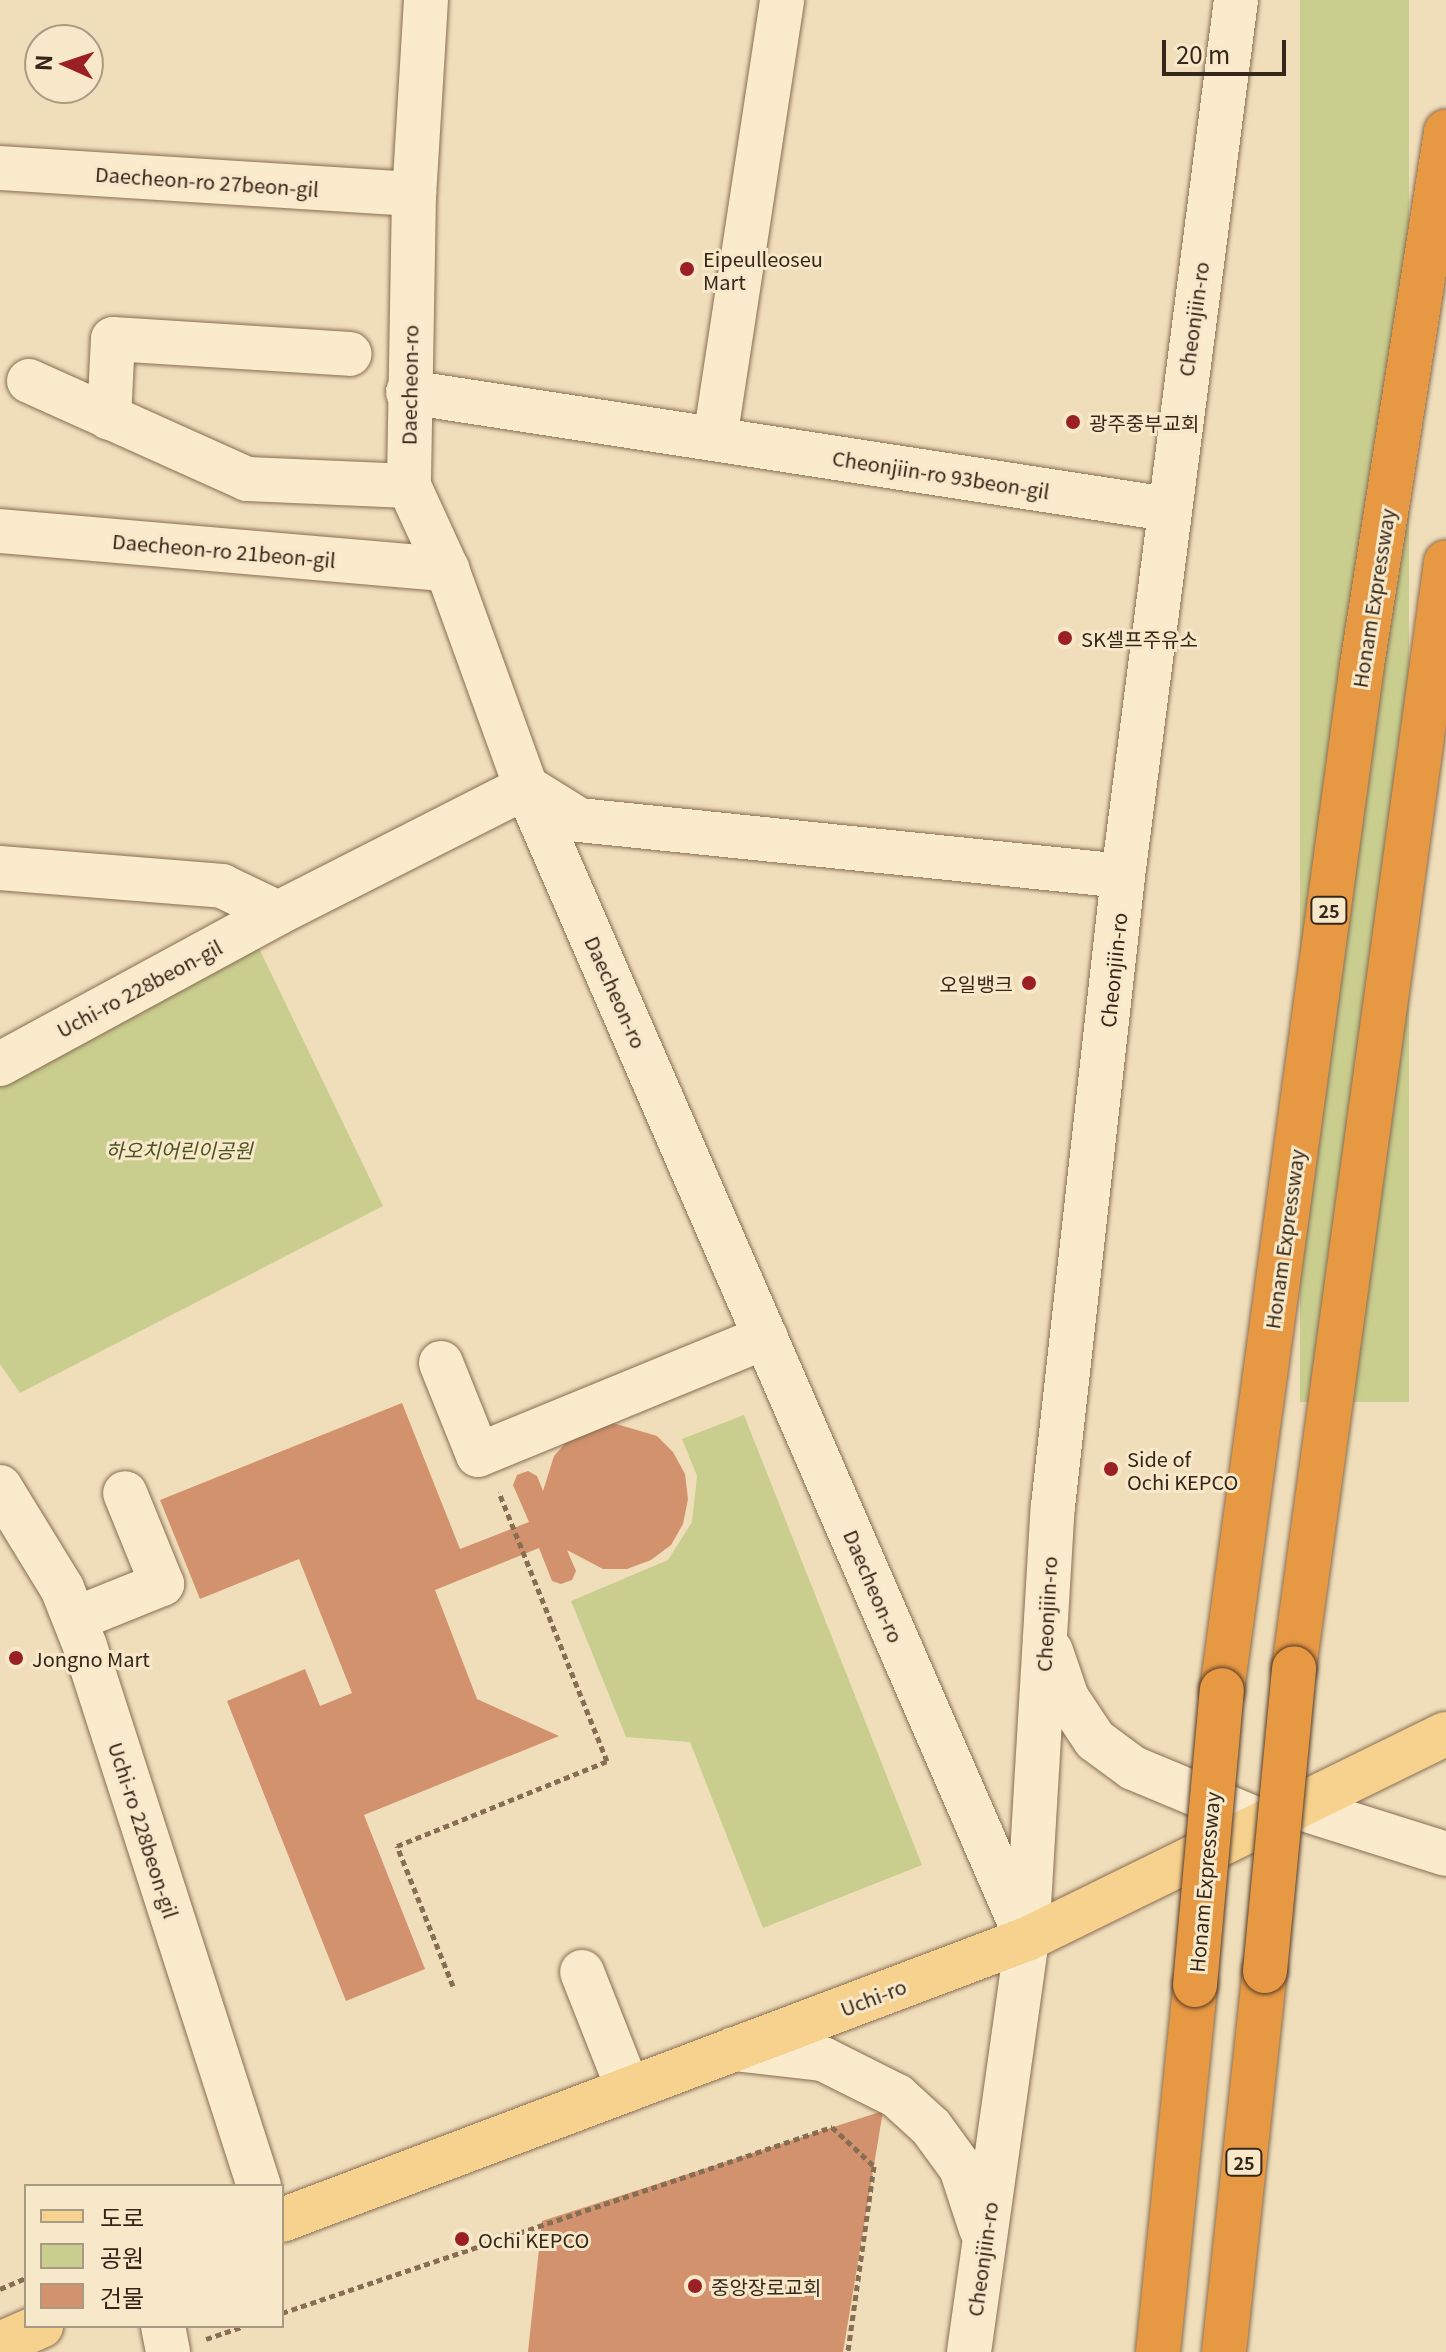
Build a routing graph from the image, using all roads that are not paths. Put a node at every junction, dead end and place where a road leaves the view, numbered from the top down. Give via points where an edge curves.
1 (426, 0) edge
2 (1236, 0) edge
3 (780, 15) edge
4 (1446, 132) edge
5 (0, 168) edge
6 (414, 194) junction
7 (350, 354) dead end
8 (29, 381) dead end
9 (408, 392) junction
10 (109, 418) junction
11 (715, 439) junction
12 (409, 486) junction
13 (1167, 509) junction
14 (0, 531) edge
15 (1446, 562) edge
16 (447, 569) junction
17 (526, 787) junction
18 (0, 868) edge
19 (1123, 876) junction
20 (278, 913) junction
21 (0, 1064) edge
22 (766, 1337) junction
23 (441, 1363) dead end
24 (0, 1487) edge
25 (125, 1493) dead end
26 (75, 1619) junction
27 (1045, 1632) junction
28 (1446, 1734) edge
29 (1281, 1815) junction
30 (1446, 1854) edge
31 (1027, 1939) junction
32 (582, 1972) dead end
33 (734, 2049) junction
34 (628, 2089) junction
35 (258, 2184) edge
36 (284, 2219) edge
37 (1172, 2222) junction
38 (984, 2249) junction
39 (36, 2328) edge
40 (163, 2328) edge
41 (0, 2343) edge
42 (168, 2352) edge
43 (969, 2352) edge
44 (1138, 2352) edge
45 (1158, 2352) edge
46 (1224, 2352) edge

1 - 6 street, Daecheon-ro
2 - 13 street, Cheonjiin-ro
3 - 11 street
4 - 37 highway, Honam Expressway / 25, bridge via 1362,665 1222,1690
5 - 6 street, Daecheon-ro 27beon-gil
6 - 9 street, Daecheon-ro
7 - 10 street via 113,339
8 - 10 street
9 - 11 street, Cheonjiin-ro 93beon-gil
9 - 12 street, Daecheon-ro
10 - 12 street via 247,479
11 - 13 street, Cheonjiin-ro 93beon-gil
12 - 16 street, Daecheon-ro
13 - 19 street, Cheonjiin-ro
14 - 16 street, Daecheon-ro 21beon-gil
15 - 46 highway, 25, bridge via 1294,1668
16 - 17 street, Daecheon-ro
17 - 19 street via 579,820
17 - 20 street, Uchi-ro 228beon-gil
17 - 22 street, Daecheon-ro
18 - 20 street via 222,886
19 - 27 street, Cheonjiin-ro via 1053,1506
20 - 21 street, Uchi-ro 228beon-gil
22 - 23 street via 478,1455
22 - 31 street, Daecheon-ro
24 - 26 street, Uchi-ro 228beon-gil via 62,1588
25 - 26 street via 162,1584
26 - 35 street, Uchi-ro 228beon-gil
27 - 29 street via 1067,1698 1095,1740 1133,1768
27 - 31 street, Cheonjiin-ro
28 - 29 main road, Uchi-ro
29 - 30 street
29 - 31 main road, Uchi-ro
31 - 33 main road, Uchi-ro
31 - 38 street, Cheonjiin-ro
32 - 34 street
33 - 34 main road, Uchi-ro
33 - 38 street via 823,2059 897,2096 931,2127 961,2168 978,2210
34 - 36 main road, Uchi-ro
37 - 44 highway
37 - 45 highway, Honam Expressway / 25
38 - 43 street, Cheonjiin-ro
39 - 41 main road
40 - 42 street

